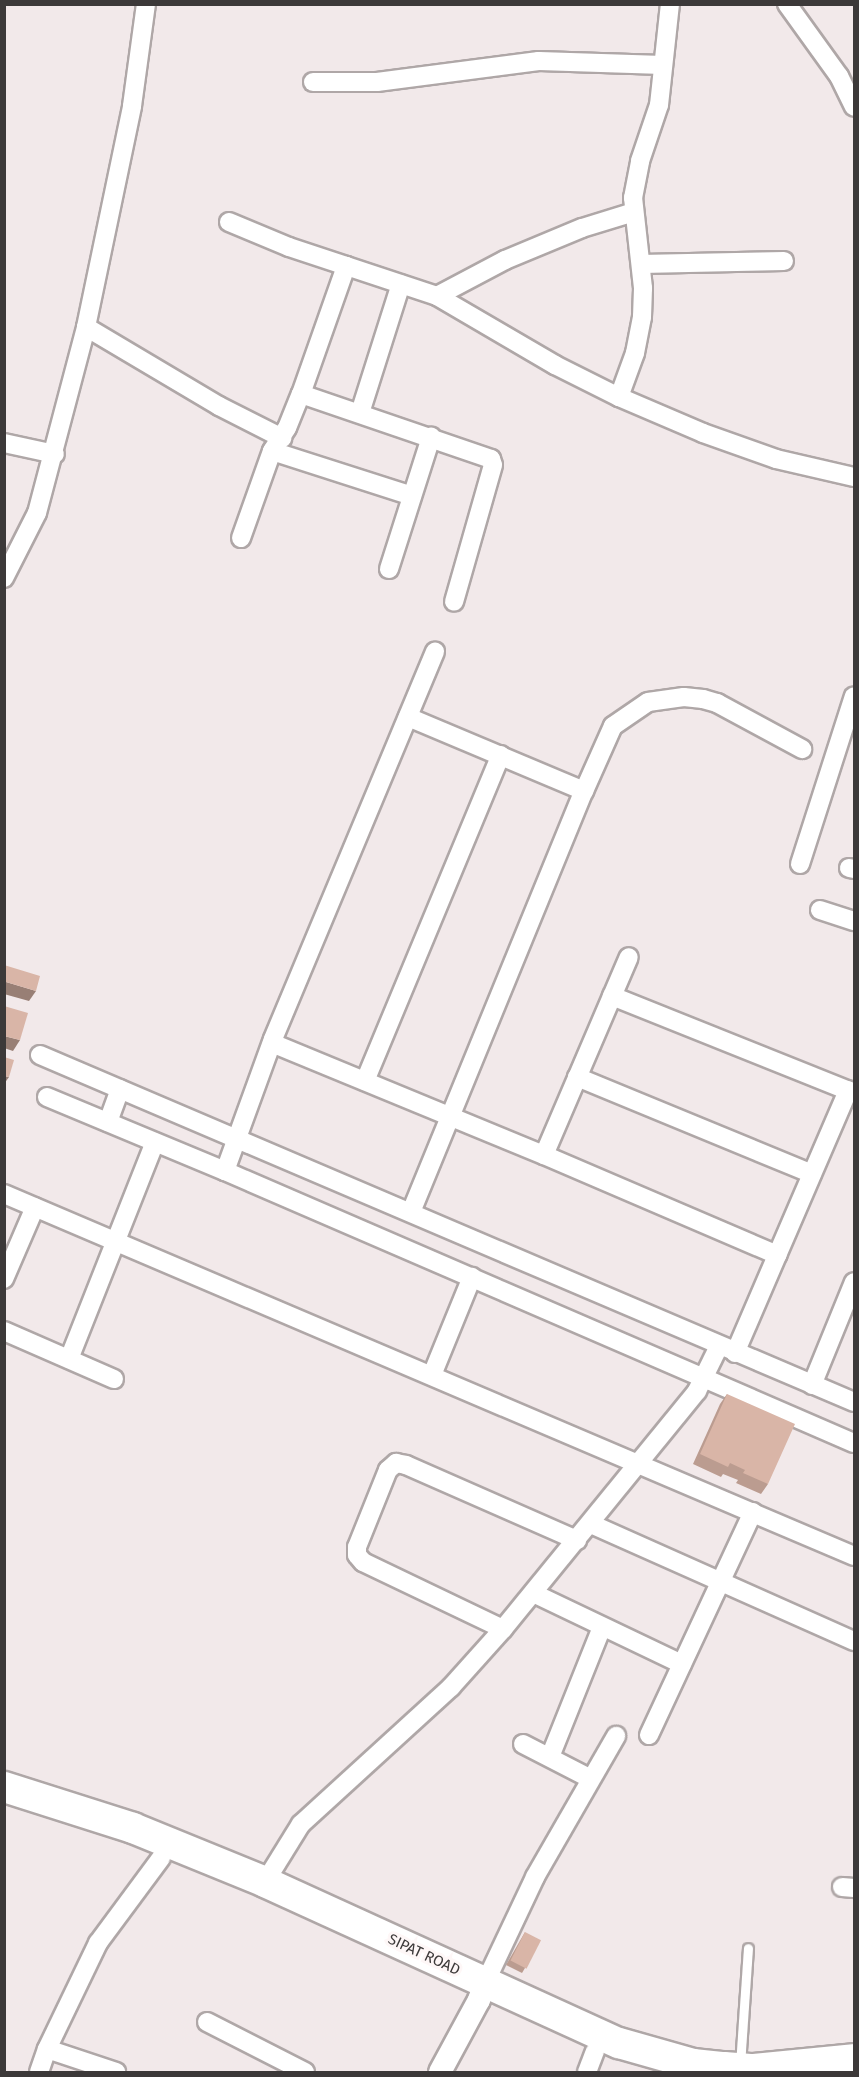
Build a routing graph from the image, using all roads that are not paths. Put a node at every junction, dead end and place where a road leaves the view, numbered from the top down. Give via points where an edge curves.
1 (146, 4) edge
2 (670, 4) edge
3 (787, 4) edge
4 (663, 64) junction
5 (313, 82) dead end
6 (855, 108) edge
7 (634, 212) junction
8 (229, 222) dead end
9 (783, 261) dead end
10 (641, 264) junction
11 (346, 266) junction
12 (401, 284) junction
13 (437, 296) junction
14 (86, 327) junction
15 (301, 394) junction
16 (619, 397) junction
17 (360, 413) junction
18 (431, 437) junction
19 (4, 443) edge
20 (277, 445) junction
21 (54, 454) junction
22 (855, 477) edge
23 (412, 496) junction
24 (241, 538) dead end
25 (389, 569) dead end
26 (4, 578) edge
27 (454, 602) dead end
28 (435, 651) dead end
29 (855, 696) edge
30 (408, 717) junction
31 (802, 749) dead end
32 (501, 756) junction
33 (584, 791) junction
34 (800, 864) dead end
35 (820, 910) dead end
36 (855, 921) edge
37 (629, 957) dead end
38 (612, 996) junction
39 (272, 1043) junction
40 (40, 1055) dead end
41 (577, 1077) junction
42 (365, 1081) junction
43 (120, 1089) junction
44 (851, 1091) edge
45 (47, 1097) dead end
46 (450, 1116) junction
47 (108, 1122) junction
48 (236, 1138) junction
49 (155, 1142) junction
50 (544, 1155) junction
51 (225, 1171) junction
52 (812, 1174) junction
53 (4, 1194) edge
54 (35, 1207) junction
55 (411, 1212) junction
56 (116, 1241) junction
57 (777, 1255) junction
58 (472, 1277) junction
59 (4, 1279) edge
60 (854, 1287) edge
61 (4, 1331) edge
62 (727, 1350) junction
63 (69, 1359) junction
64 (432, 1376) junction
65 (704, 1377) junction
66 (114, 1379) dead end
67 (812, 1384) junction
68 (855, 1402) edge
69 (855, 1443) edge
70 (639, 1464) junction
71 (753, 1512) junction
72 (591, 1524) junction
73 (577, 1540) junction
74 (855, 1556) edge
75 (720, 1583) junction
76 (533, 1593) junction
77 (602, 1628) junction
78 (503, 1629) junction
79 (855, 1641) edge
80 (682, 1664) junction
81 (650, 1735) dead end
82 (616, 1736) dead end
83 (524, 1744) dead end
84 (550, 1757) junction
85 (591, 1779) junction
86 (4, 1787) edge
87 (4, 1806) edge
88 (161, 1858) junction
89 (265, 1882) junction
90 (748, 1947) dead end
91 (482, 1991) junction
92 (207, 2022) dead end
93 (47, 2049) junction
94 (855, 2059) edge
95 (591, 2062) edge
96 (740, 2068) junction
97 (39, 2073) edge
98 (116, 2073) edge
99 (304, 2073) edge
100 (440, 2073) edge
101 (657, 2073) edge

1 - 14 street via 132,106
2 - 4 street
3 - 6 street via 839,76
4 - 5 street via 539,61 377,82
4 - 7 street via 659,105 634,184
7 - 10 street
7 - 13 street via 582,228 505,260
8 - 11 street
9 - 10 street
10 - 16 street via 639,334
11 - 12 street
11 - 15 street
12 - 13 street
12 - 17 street
13 - 16 street via 555,365
14 - 20 street
14 - 21 street
15 - 17 street
15 - 20 street
16 - 22 street via 776,459
17 - 18 street
18 - 23 street
18 - 27 street via 483,454 493,465
19 - 21 street
20 - 23 street
20 - 24 street
21 - 26 street via 37,513
23 - 25 street
28 - 30 street
29 - 34 street
30 - 32 street
30 - 39 street
31 - 33 street via 717,703 684,697 662,699 631,711 613,726
32 - 33 street
32 - 42 street
33 - 46 street
35 - 36 street
37 - 38 street
38 - 41 street
38 - 44 street
39 - 42 street
39 - 48 street
40 - 43 street
41 - 50 street
41 - 52 street
42 - 46 street
43 - 47 street
43 - 48 street
44 - 52 street
45 - 47 street
46 - 50 street
46 - 55 street
47 - 49 street
48 - 51 street
48 - 55 street
49 - 51 street
49 - 56 street
50 - 57 street
51 - 58 street
52 - 57 street
53 - 54 street
54 - 56 street
54 - 59 street
55 - 62 street
56 - 63 street
56 - 64 street
57 - 62 street
58 - 64 street
58 - 65 street
60 - 67 street
61 - 63 street
62 - 65 street
62 - 67 street
63 - 66 street
64 - 70 street
65 - 69 street
65 - 70 street
67 - 68 street
70 - 71 street
70 - 72 street
71 - 74 street
71 - 75 street
72 - 73 street
72 - 75 street
73 - 76 street
73 - 78 street via 406,1465 396,1463 388,1470 357,1555 363,1562
75 - 79 street
75 - 80 street
76 - 77 street
76 - 78 street
77 - 80 street
77 - 84 street
78 - 89 street via 450,1686 301,1824
80 - 81 street
82 - 85 street
83 - 84 street
84 - 85 street
85 - 91 street via 535,1877
86 - 89 highway, SIPAT ROAD via 133,1828
87 - 88 highway, SIPAT ROAD via 93,1832
88 - 91 highway, SIPAT ROAD
88 - 93 street via 98,1943
89 - 91 highway, SIPAT ROAD
90 - 96 lane
91 - 95 highway, SIPAT ROAD
91 - 96 highway, SIPAT ROAD via 619,2043 693,2064
91 - 100 street
92 - 99 street
93 - 97 street
93 - 98 street
94 - 96 highway, SIPAT ROAD
95 - 101 highway, SIPAT ROAD

